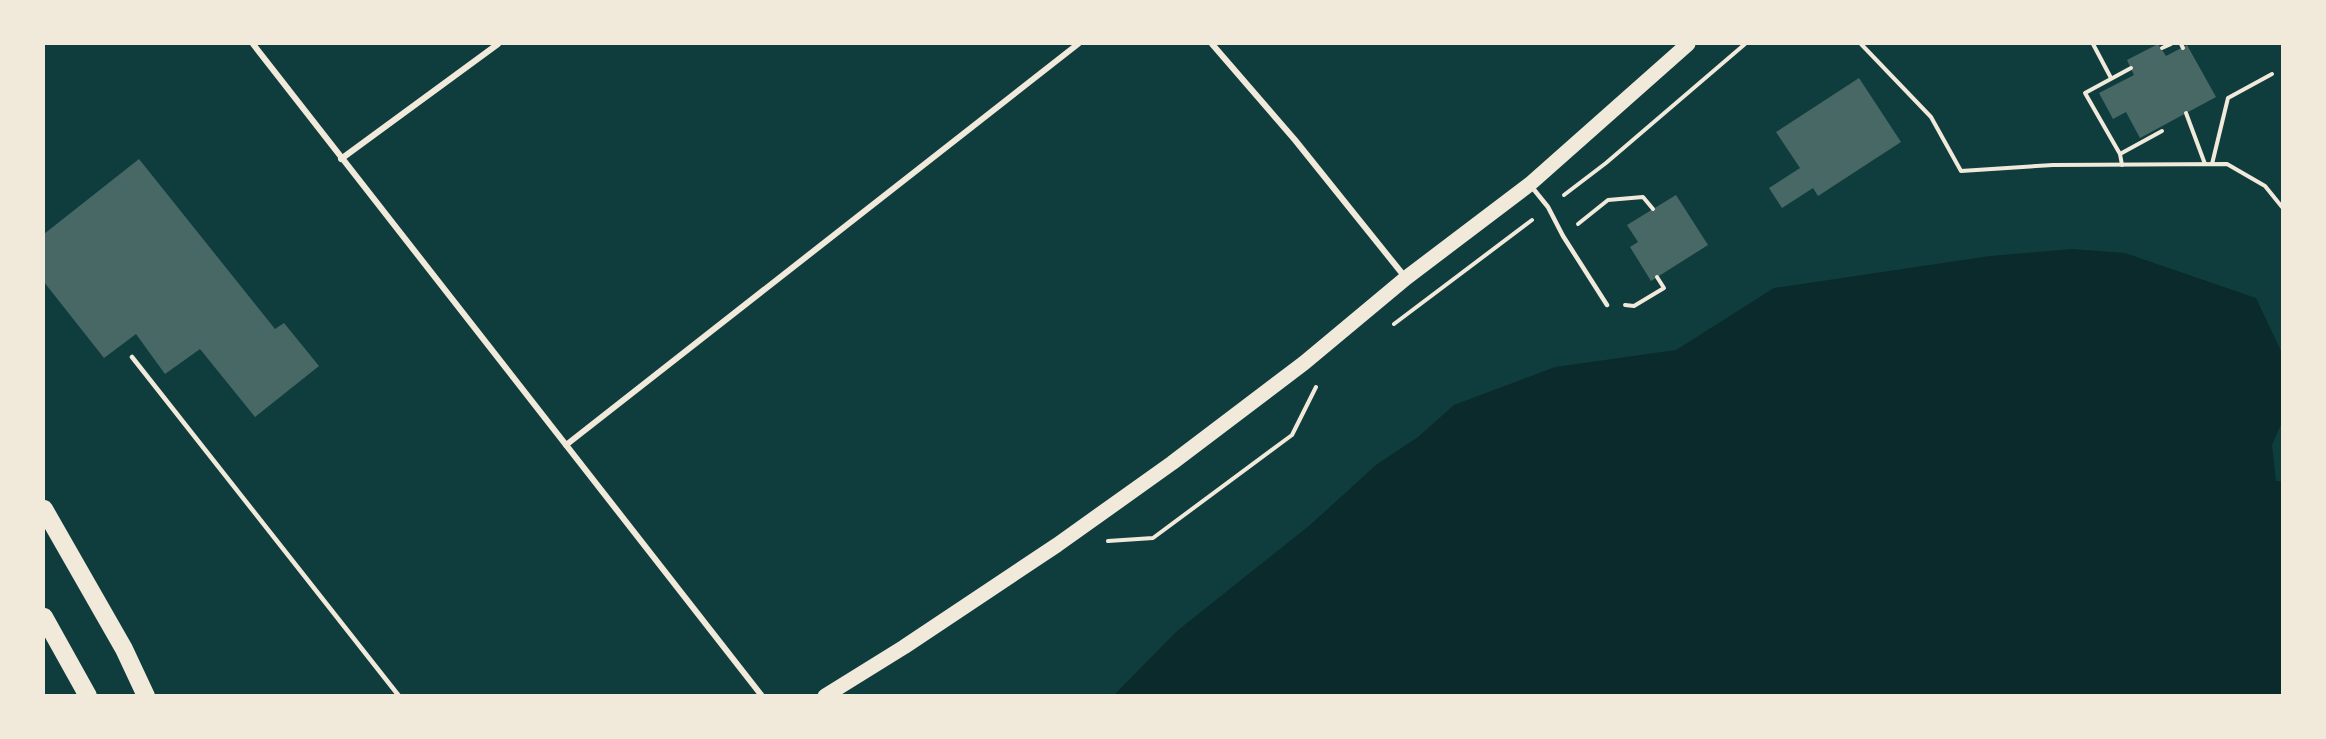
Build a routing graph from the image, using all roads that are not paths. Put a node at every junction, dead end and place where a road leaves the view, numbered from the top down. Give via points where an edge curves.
1 (253, 44) edge
2 (498, 44) edge
3 (1078, 44) edge
4 (1212, 44) edge
5 (1688, 44) edge
6 (341, 159) junction
7 (1530, 184) junction
8 (1406, 278) junction
9 (1607, 305) road end
10 (132, 357) dead end
11 (566, 445) junction
12 (44, 509) edge
13 (44, 617) edge
14 (88, 696) edge
15 (146, 696) edge
16 (399, 696) edge
17 (762, 696) edge
18 (825, 696) edge

1 - 6 street
2 - 6 street
3 - 11 street
4 - 8 street
5 - 7 main road
6 - 11 street
7 - 8 main road
7 - 9 lane
8 - 18 main road via 1304,363 1172,463 1057,545
10 - 16 lane
11 - 17 street
12 - 15 highway
13 - 14 highway

